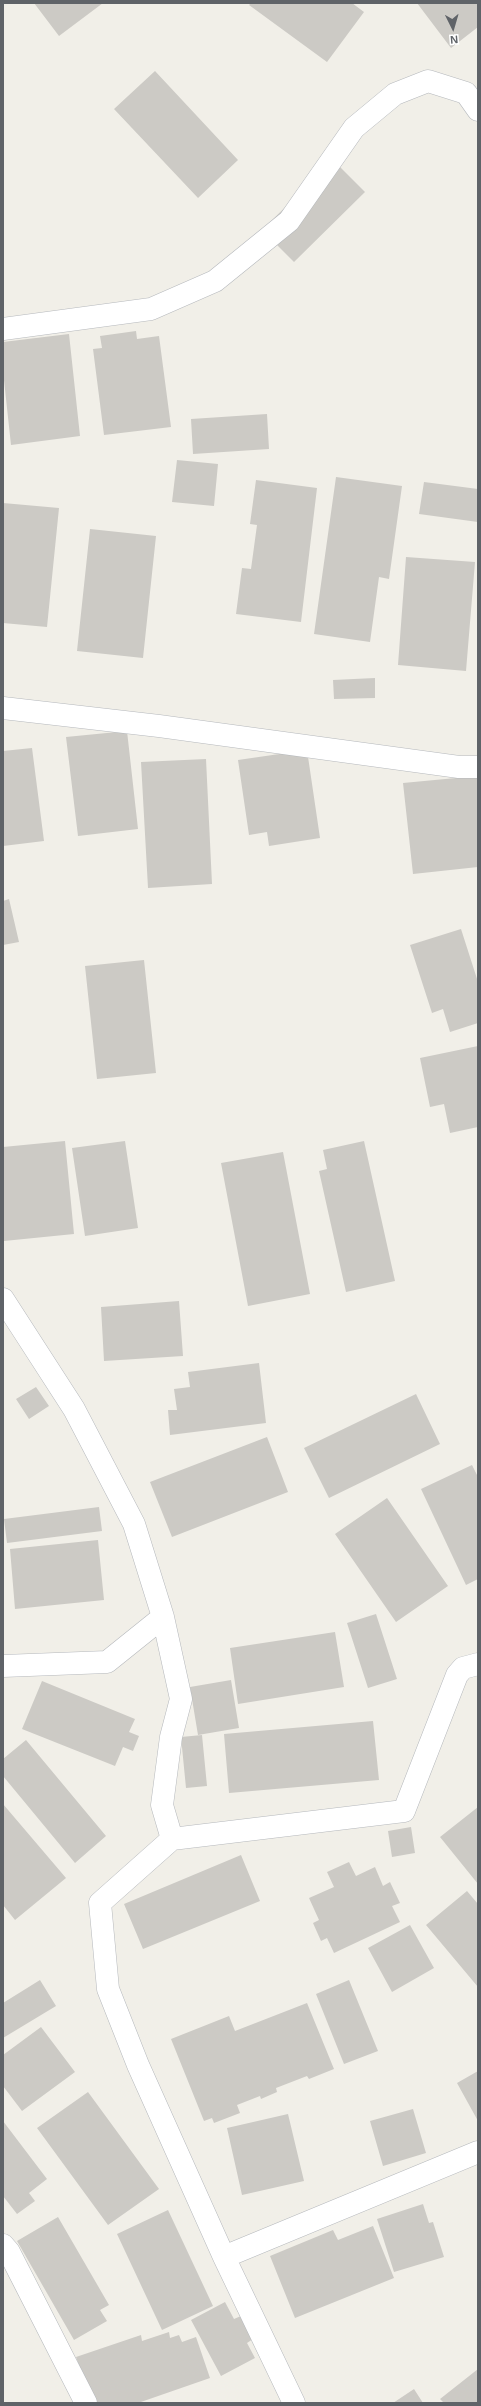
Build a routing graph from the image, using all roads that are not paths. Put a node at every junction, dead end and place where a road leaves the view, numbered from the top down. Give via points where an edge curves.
1 (478, 110) edge
2 (3, 329) edge
3 (3, 708) edge
4 (478, 767) edge
5 (3, 1300) edge
6 (163, 1618) junction
7 (478, 1664) edge
8 (3, 1666) edge
9 (172, 1838) junction
10 (478, 2152) edge
11 (3, 2245) edge
12 (224, 2257) junction
13 (86, 2403) edge
14 (294, 2403) edge

1 - 2 street via 466,93 428,81 395,94 354,128 289,221 215,281 151,309
3 - 4 street via 159,726 458,767
5 - 6 street via 74,1408 134,1524
6 - 8 street via 107,1662
6 - 9 street via 181,1699 171,1737 162,1805
7 - 9 street via 463,1668 457,1675 404,1811
9 - 12 street via 100,1903 108,1989 138,2065
10 - 12 street
11 - 13 street via 9,2252
12 - 14 street

